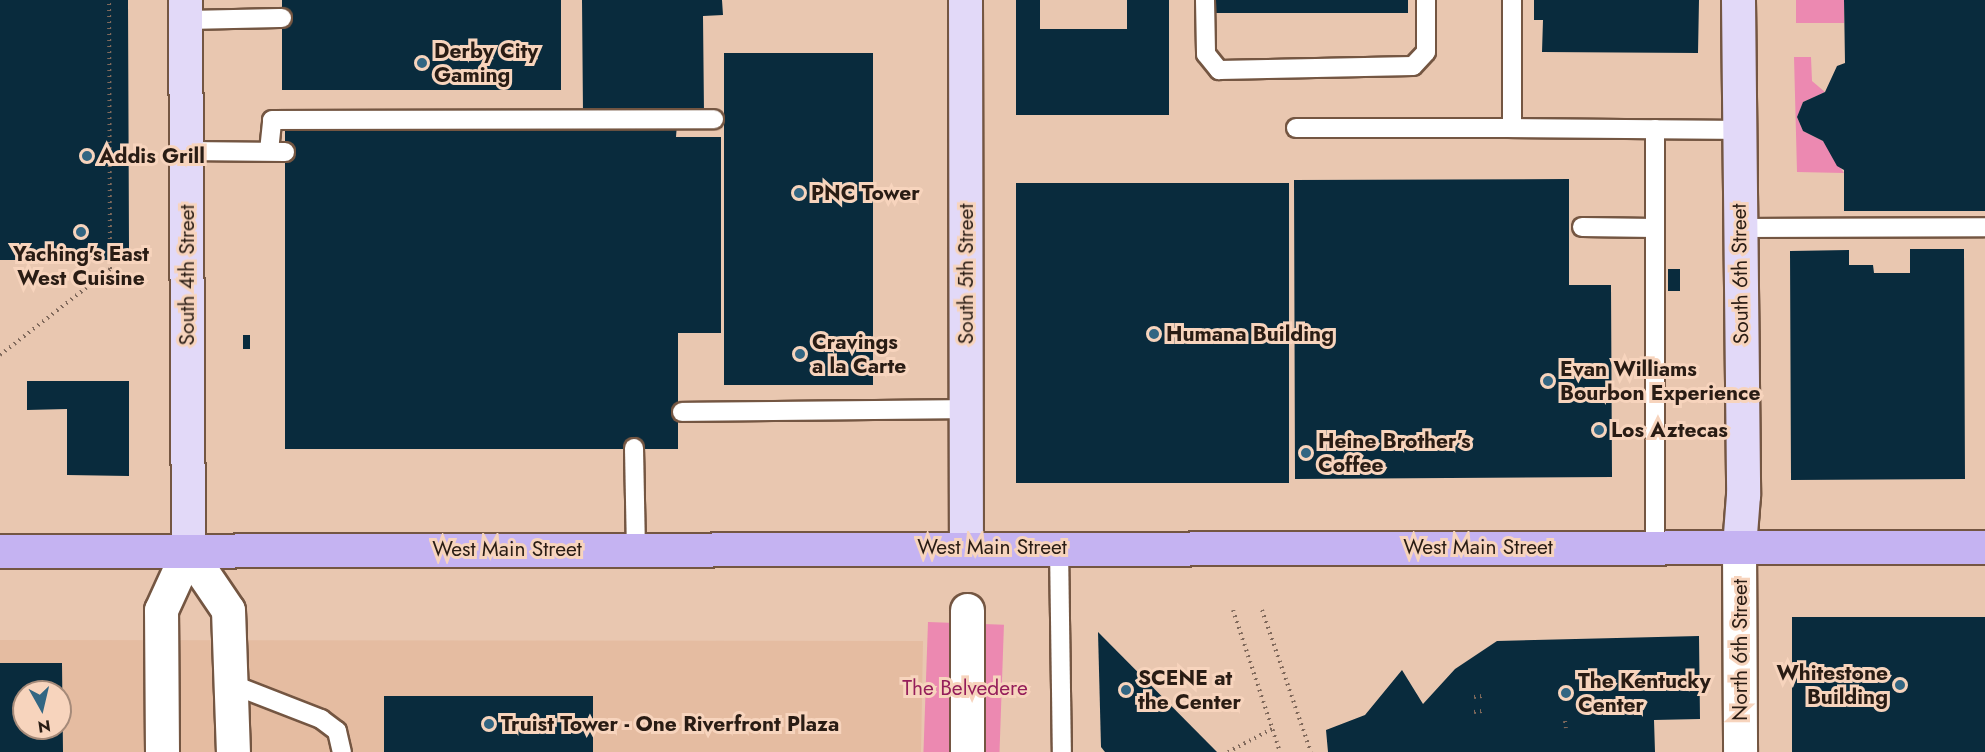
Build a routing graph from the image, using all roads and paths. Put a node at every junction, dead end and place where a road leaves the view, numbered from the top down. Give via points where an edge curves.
1 (109, 0) edge
2 (965, 0) edge
3 (1205, 0) edge
4 (1426, 0) edge
5 (1512, 0) edge
6 (1738, 0) edge
7 (185, 10) edge
8 (282, 18) dead end
9 (714, 119) dead end
10 (1296, 128) dead end
11 (1512, 128) junction
12 (1655, 129) junction
13 (1739, 130) junction
14 (186, 151) junction
15 (1985, 226) edge
16 (1582, 227) dead end
17 (1655, 228) junction
18 (1739, 228) junction
19 (0, 355) edge
20 (966, 409) junction
21 (682, 412) dead end
22 (634, 448) dead end
23 (1059, 547) junction
24 (1655, 547) junction
25 (1739, 547) junction
26 (1985, 547) edge
27 (636, 548) junction
28 (966, 548) junction
29 (0, 551) edge
30 (188, 551) junction
31 (966, 610) dead end
32 (1233, 610) dead end
33 (1263, 610) dead end
34 (231, 684) junction
35 (1482, 696) dead end
36 (1474, 697) dead end
37 (1482, 711) dead end
38 (1474, 712) dead end
39 (1566, 721) dead end
40 (1566, 728) dead end
41 (1272, 729) junction
42 (162, 752) edge
43 (233, 752) edge
44 (342, 752) edge
45 (967, 752) edge
46 (1062, 752) edge
47 (1228, 752) edge
48 (1280, 752) edge
49 (1311, 752) edge
50 (1740, 752) edge

1 - 19 path via 110,269
2 - 20 street, South 5th Street
3 - 4 lane via 1206,54 1219,70 1413,66 1426,52
5 - 11 lane
6 - 13 street, South 6th Street
7 - 8 lane
7 - 14 street, South 4th Street
9 - 14 lane via 272,120 277,152
10 - 11 lane
11 - 12 lane
12 - 13 lane
12 - 17 lane
13 - 18 street, South 6th Street
14 - 30 street, South 4th Street
15 - 18 lane
16 - 17 lane
17 - 24 lane
18 - 25 street, South 6th Street via 1743,495
20 - 21 lane
20 - 28 street, South 5th Street
22 - 27 lane
23 - 24 main road, West Main Street
23 - 28 main road, West Main Street
23 - 46 lane
24 - 25 main road, West Main Street
25 - 26 main road, West Main Street
25 - 50 street, North 6th Street
27 - 28 main road, West Main Street
27 - 30 main road, West Main Street
29 - 30 main road, West Main Street
30 - 34 street via 228,610
30 - 42 street via 161,610
31 - 45 street
32 - 41 path
33 - 49 path
34 - 43 street
34 - 44 lane via 321,718 337,731
35 - 36 path
37 - 38 path
39 - 40 path
41 - 47 path
41 - 48 path

